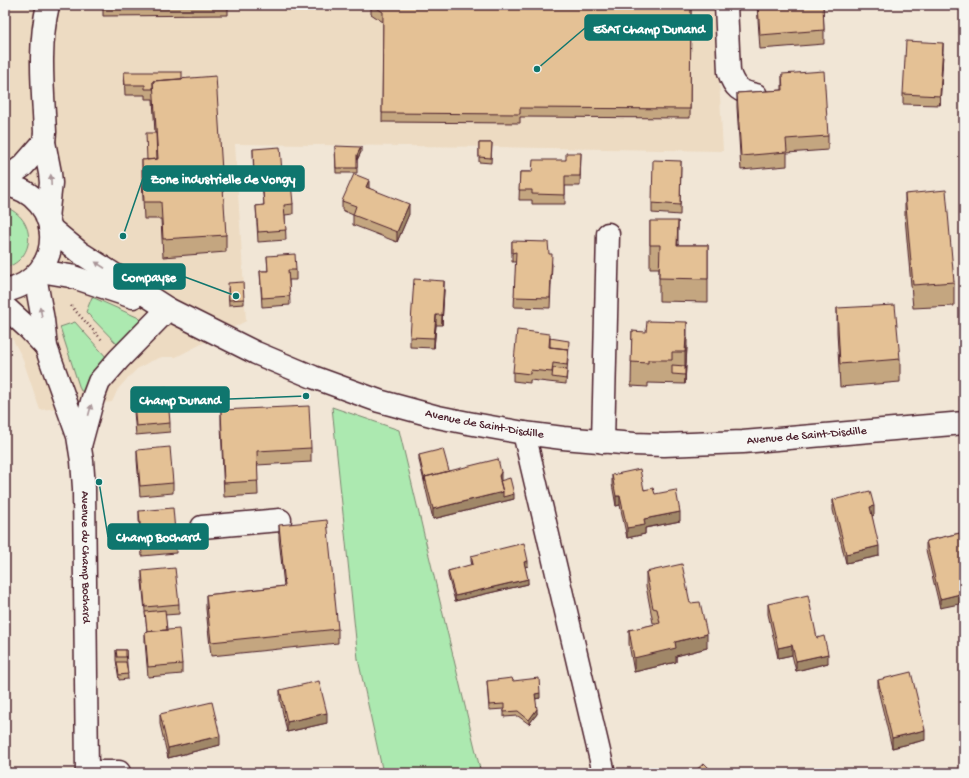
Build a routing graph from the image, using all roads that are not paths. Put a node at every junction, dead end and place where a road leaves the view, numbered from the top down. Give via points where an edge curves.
1 (48, 5) edge
2 (726, 5) edge
3 (756, 95) edge
4 (44, 142) junction
5 (5, 179) edge
6 (5, 185) edge
7 (49, 223) junction
8 (608, 234) dead end
9 (37, 273) junction
10 (5, 291) edge
11 (5, 307) edge
12 (168, 309) junction
13 (46, 348) junction
14 (964, 423) edge
15 (524, 433) junction
16 (603, 442) junction
17 (80, 448) junction
18 (280, 520) dead end
19 (202, 527) dead end
20 (87, 772) edge
21 (119, 773) edge
22 (604, 773) edge

1 - 4 street via 41,63
2 - 3 street via 732,81 742,91
4 - 5 street via 23,166
7 -> 4 street via 51,183
6 - 7 street, Avenue de Saint-Disdille via 30,195 43,210
7 - 9 street via 49,250
12 -> 7 street, Avenue de Saint-Disdille via 79,252
8 - 16 street
9 - 10 street via 26,284
9 - 12 street via 64,274 87,280
13 -> 9 street, Avenue du Champ Bochard
11 - 13 street, Avenue du Champ Bochard
12 - 15 street, Avenue de Saint-Disdille via 256,353 364,396 468,423
17 -> 12 street via 99,382
13 - 17 street, Avenue du Champ Bochard
14 - 16 street, Avenue de Saint-Disdille via 718,443 664,445
15 - 16 street, Avenue de Saint-Disdille
15 - 22 street
17 - 20 street, Avenue du Champ Bochard via 84,488
18 - 19 street
20 - 21 street

